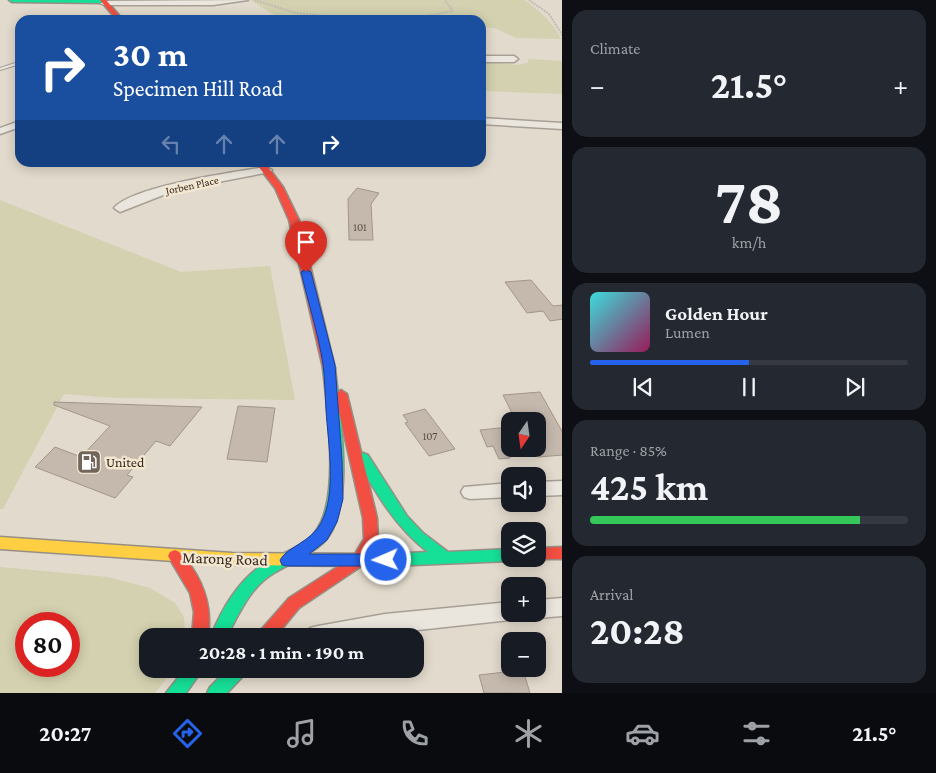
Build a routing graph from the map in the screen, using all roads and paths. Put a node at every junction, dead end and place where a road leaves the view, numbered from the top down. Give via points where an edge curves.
1 (12, 0) edge
2 (244, 0) edge
3 (253, 0) edge
4 (445, 0) edge
5 (529, 0) edge
6 (103, 1) edge
7 (116, 15) edge
8 (296, 15) edge
9 (432, 15) edge
10 (562, 36) edge
11 (486, 59) edge
12 (514, 59) dead end
13 (15, 64) edge
14 (0, 69) edge
15 (486, 121) edge
16 (15, 126) edge
17 (562, 126) edge
18 (0, 131) edge
19 (259, 167) edge
20 (264, 167) edge
21 (120, 210) dead end
22 (329, 365) junction
23 (352, 440) junction
24 (562, 488) edge
25 (546, 489) edge
26 (501, 490) edge
27 (470, 492) dead end
28 (0, 543) edge
29 (562, 553) edge
30 (546, 554) edge
31 (501, 555) edge
32 (175, 556) junction
33 (446, 558) junction
34 (287, 560) junction
35 (358, 561) junction
36 (562, 608) edge
37 (546, 609) edge
38 (501, 612) edge
39 (202, 628) edge
40 (224, 628) edge
41 (273, 628) edge
42 (357, 628) edge
43 (188, 678) edge
44 (230, 678) edge
45 (176, 693) edge
46 (216, 693) edge

1 - 6 main road
2 - 6 street via 213,3
3 - 8 path
4 - 9 path via 453,11
5 - 10 path via 549,14
6 - 7 main road
11 - 12 street
13 - 14 lane
15 - 17 street
16 - 18 street
19 - 21 street, Jorben Place via 144,196
20 - 22 main road via 279,187 294,220
22 - 23 main road via 339,388
22 - 34 main road via 337,484 335,505 322,536
23 - 33 main road via 402,520
23 - 35 main road via 371,528 369,546
24 - 25 street
26 - 27 street
28 - 32 main road, Marong Road
29 - 30 main road
31 - 33 main road, Marong Road
32 - 34 main road, Marong Road
32 - 39 main road via 196,585 203,603
33 - 35 main road, Marong Road
34 - 35 main road, Marong Road
34 - 40 main road via 250,583
35 - 41 main road via 294,603
36 - 37 street
38 - 42 street
43 - 45 main road
44 - 46 main road

